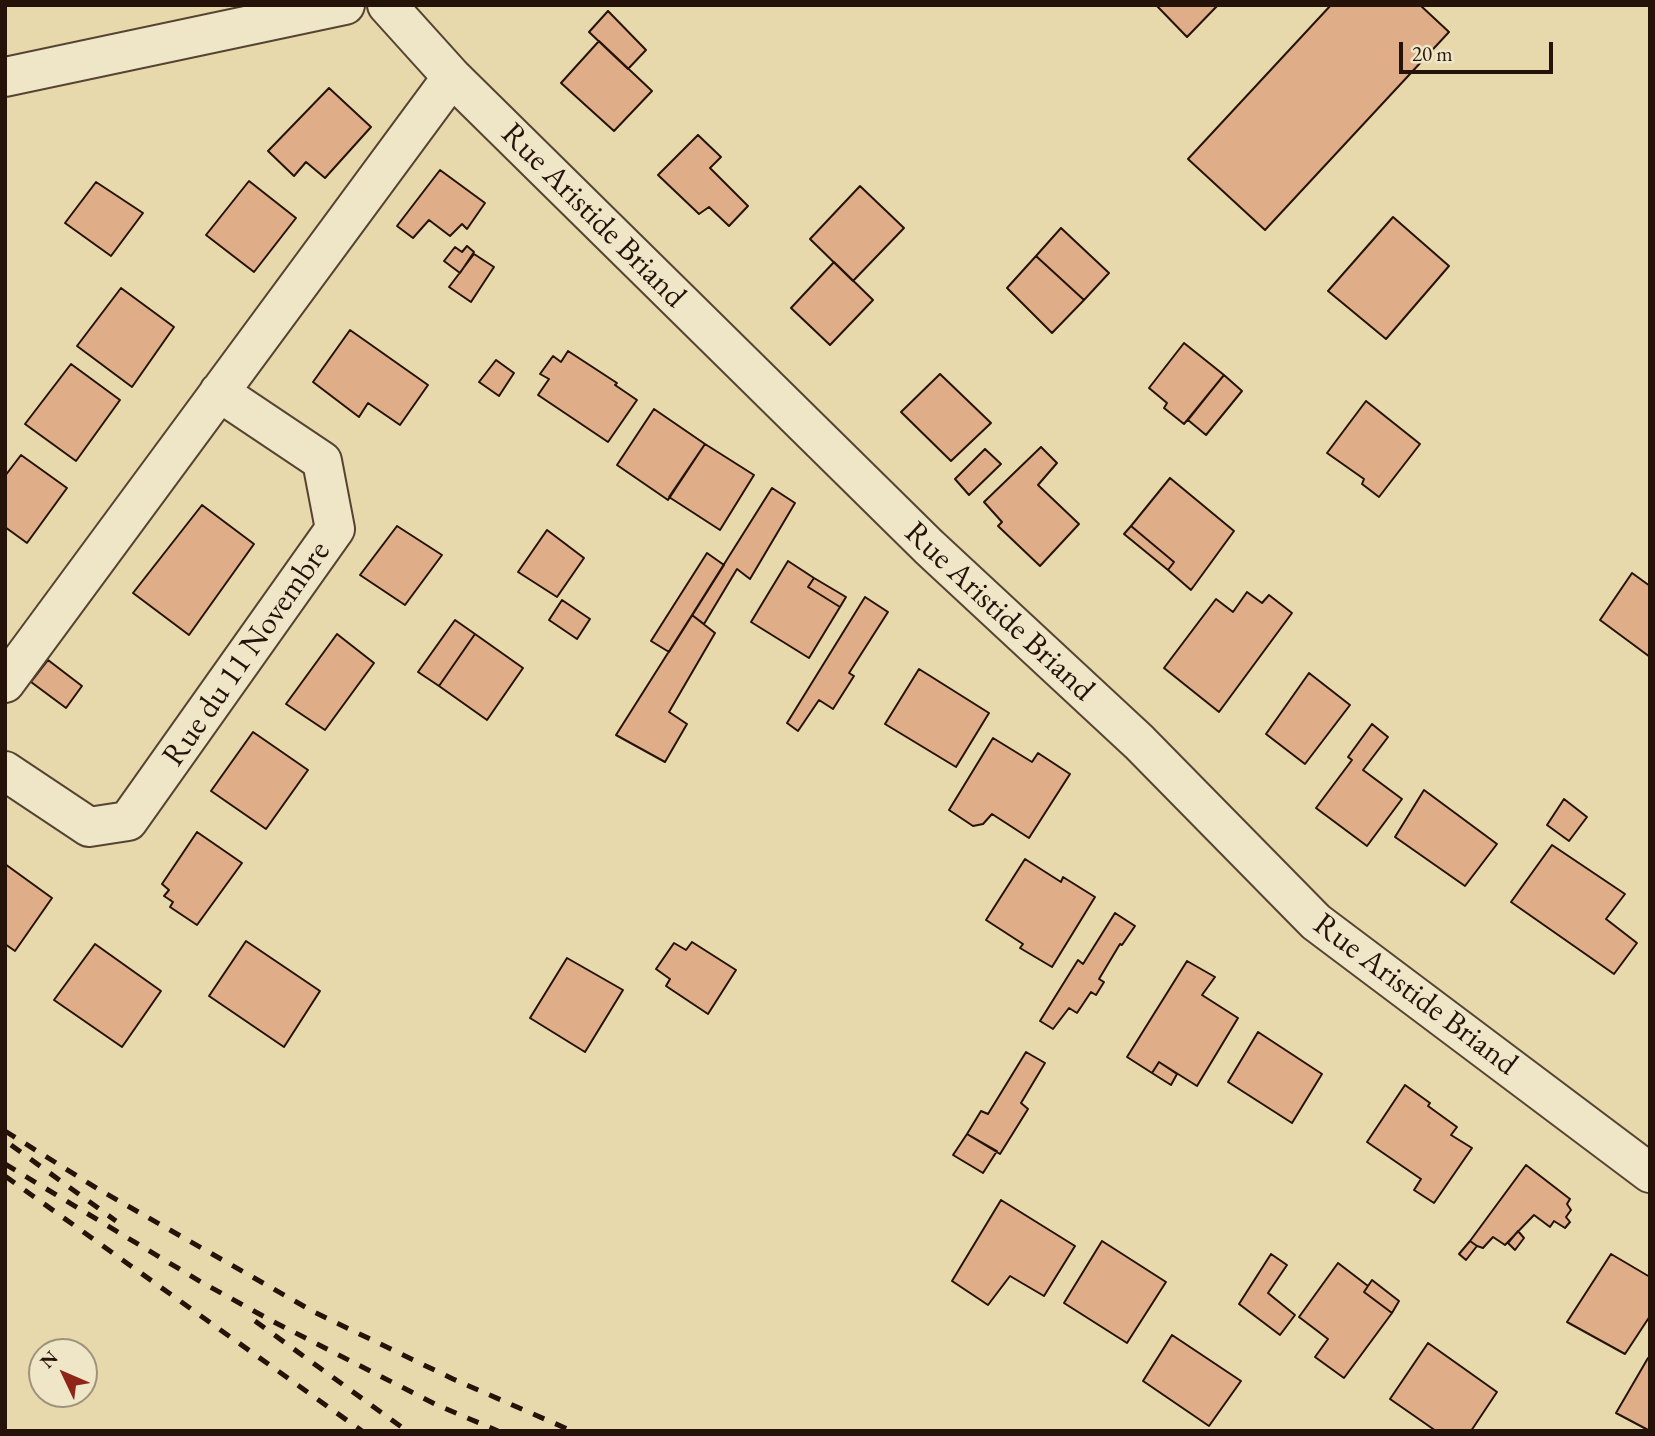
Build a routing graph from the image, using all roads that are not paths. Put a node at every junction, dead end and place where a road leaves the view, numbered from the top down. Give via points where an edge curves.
1 (345, 5) edge
2 (387, 5) edge
3 (5, 77) edge
4 (452, 77) junction
5 (219, 392) junction
6 (5, 683) edge
7 (5, 771) edge
8 (1650, 1174) edge

1 - 3 street
2 - 4 street, Rue Aristide Briand
4 - 5 street
4 - 8 street, Rue Aristide Briand via 929,547 1139,742 1316,922
5 - 6 street
5 - 7 street, Rue du 11 Novembre via 322,461 335,529 128,821 89,827

